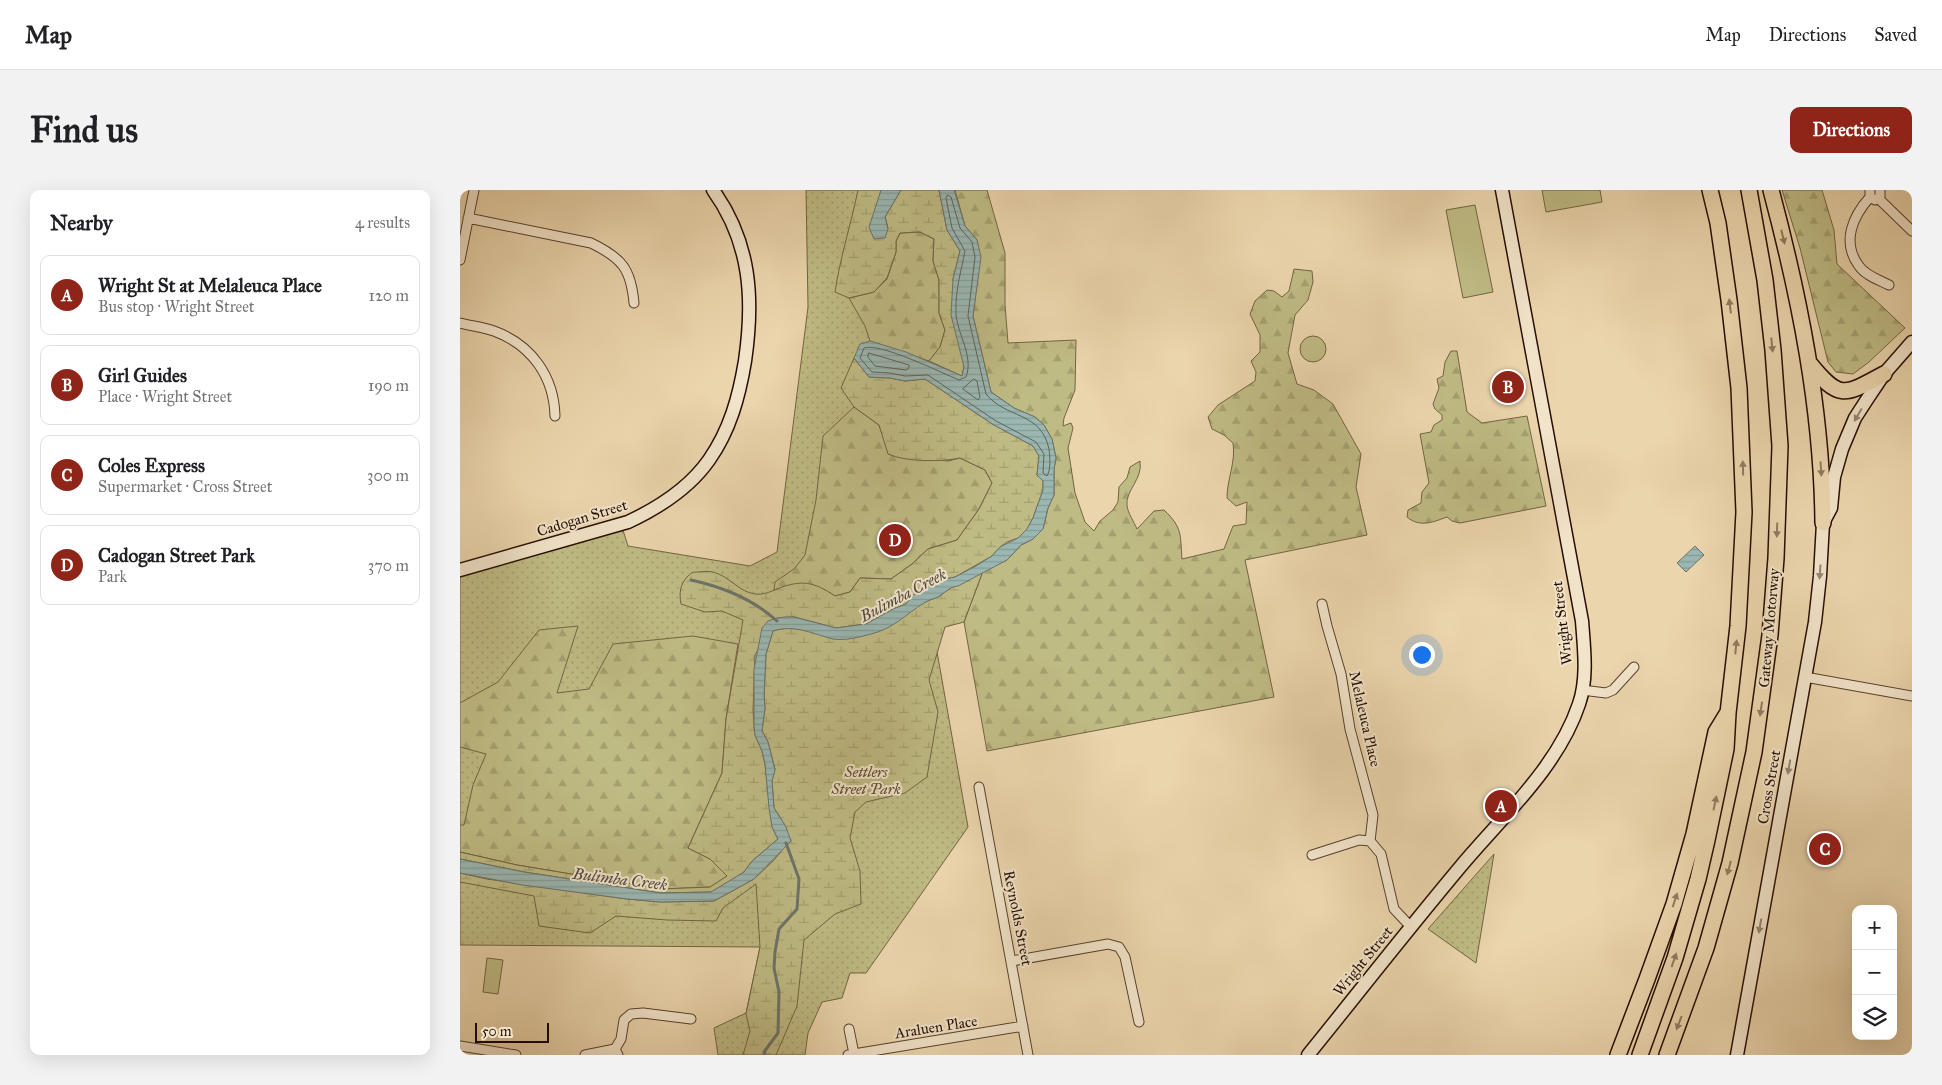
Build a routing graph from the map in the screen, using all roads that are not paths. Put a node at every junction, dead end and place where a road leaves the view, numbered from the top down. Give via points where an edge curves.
1 (474, 190) edge
2 (713, 190) edge
3 (1502, 190) edge
4 (1710, 190) edge
5 (1749, 190) edge
6 (1771, 190) edge
7 (1874, 194) edge
8 (468, 218) junction
9 (1912, 231) edge
10 (460, 260) edge
11 (1889, 285) dead end
12 (634, 303) dead end
13 (460, 323) edge
14 (1912, 342) edge
15 (1810, 364) junction
16 (1884, 374) junction
17 (555, 416) dead end
18 (1823, 523) junction
19 (460, 570) edge
20 (1322, 604) dead end
21 (1634, 667) dead end
22 (1805, 677) junction
23 (1582, 690) junction
24 (1912, 696) edge
25 (1728, 713) junction
26 (979, 787) dead end
27 (1370, 841) junction
28 (1312, 855) dead end
29 (1411, 927) junction
30 (1012, 961) junction
31 (691, 1020) dead end
32 (1139, 1022) dead end
33 (1023, 1026) junction
34 (849, 1029) dead end
35 (460, 1046) edge
36 (617, 1052) edge
37 (516, 1055) edge
38 (586, 1055) edge
39 (851, 1055) edge
40 (1028, 1055) edge
41 (1308, 1055) edge
42 (1618, 1055) edge
43 (1640, 1055) edge
44 (1666, 1055) edge
45 (1737, 1055) edge

1 - 8 street
2 - 19 street, Cadogan Street via 741,245 750,295 748,341 738,400 708,462 671,496 648,513 628,522
3 - 23 street, Wright Street via 1582,621 1585,652
25 -> 4 highway, Gateway Motorway via 1742,565 1743,454 1730,300
5 -> 44 highway, Gateway Motorway via 1765,280 1780,446 1770,634 1754,752 1730,863 1706,948
6 -> 15 highway
7 - 9 street
7 - 11 street via 1853,221 1851,247 1859,266
8 - 10 street
8 - 12 street via 591,243 608,251 620,260 629,274
13 - 17 street via 507,337 534,359 547,376 554,398
14 - 16 street, Cross Street
15 - 16 highway via 1828,385 1840,390 1855,390
15 -> 18 highway via 1820,452
16 -> 18 street, Cross Street via 1847,434 1834,477 1830,508
18 -> 22 street, Cross Street via 1820,576
20 - 27 street, Melaleuca Place via 1373,815
21 - 23 street via 1613,690 1606,693
22 - 24 street
22 -> 45 street, Cross Street
23 - 29 street, Wright Street via 1568,732 1553,755
42 -> 25 highway via 1674,904 1694,834 1716,732
43 -> 25 highway, Gateway Motorway via 1675,958 1698,880 1723,768
26 - 30 street, Reynolds Street
27 - 28 street via 1359,840
27 - 29 street via 1381,854 1394,909
29 - 41 street, Wright Street
30 - 32 street via 1108,944 1119,947 1125,957
30 - 33 street, Reynolds Street
31 - 36 street via 631,1014 624,1020
33 - 39 street, Araluen Place
33 - 40 street, Reynolds Street
34 - 39 street, Araluen Place
35 - 37 street
36 - 38 street

